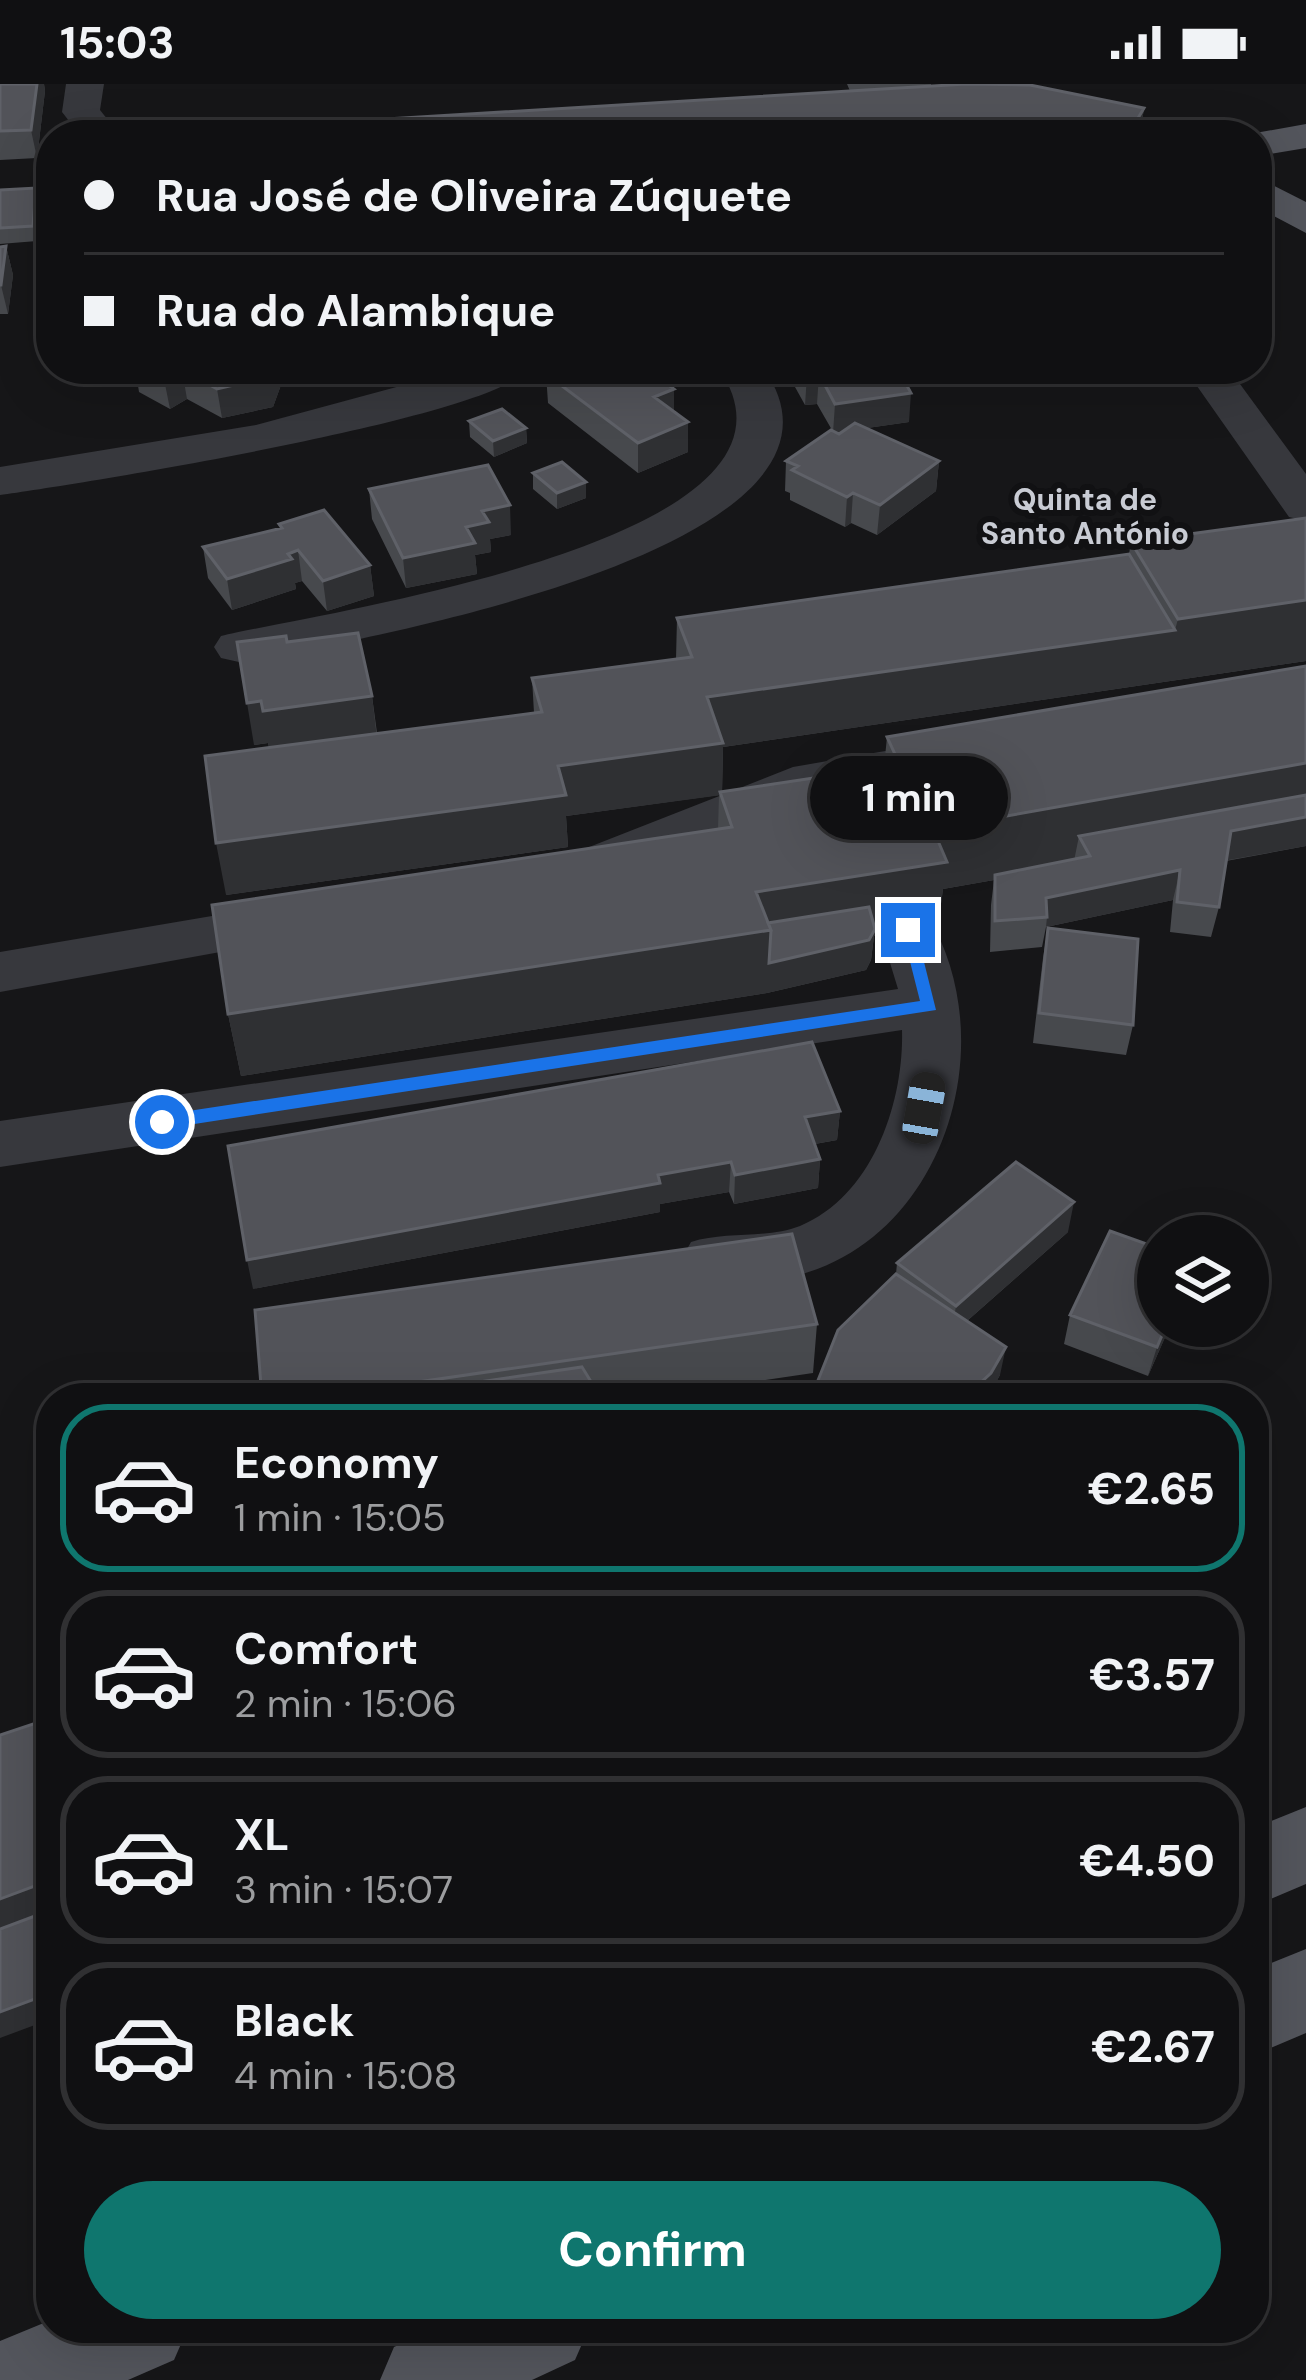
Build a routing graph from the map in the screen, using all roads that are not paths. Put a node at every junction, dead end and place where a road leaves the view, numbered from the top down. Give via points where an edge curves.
1 (86, 84) edge
2 (88, 120) edge
3 (1306, 136) edge
4 (1272, 142) edge
5 (1272, 200) edge
6 (1306, 220) edge
7 (365, 384) edge
8 (460, 384) edge
9 (750, 384) edge
10 (1219, 384) edge
11 (398, 404) junction
12 (0, 481) edge
13 (1306, 507) edge
14 (239, 647) edge
15 (1026, 746) edge
16 (553, 875) edge
17 (339, 914) edge
18 (908, 930) edge
19 (0, 971) edge
20 (930, 1006) junction
21 (0, 1144) edge
22 (657, 1268) edge
23 (1306, 1845) edge
24 (1269, 1861) edge
25 (1306, 1990) edge
26 (1269, 2006) edge
27 (106, 2343) edge
28 (510, 2343) edge
29 (17, 2380) edge
30 (427, 2380) edge

1 - 2 street via 81,112
3 - 4 main road
5 - 6 main road
7 - 11 street
8 - 11 street
9 - 14 street via 763,433 748,464 712,498 656,531 486,596
10 - 13 street
11 - 12 street via 182,453
15 - 16 street via 848,792 786,787 636,854
17 - 19 street
18 - 20 street
20 - 21 street
20 - 22 street via 933,1058 924,1108 897,1167 847,1227 818,1245
23 - 24 main road
25 - 26 main road
27 - 29 main road
28 - 30 main road

